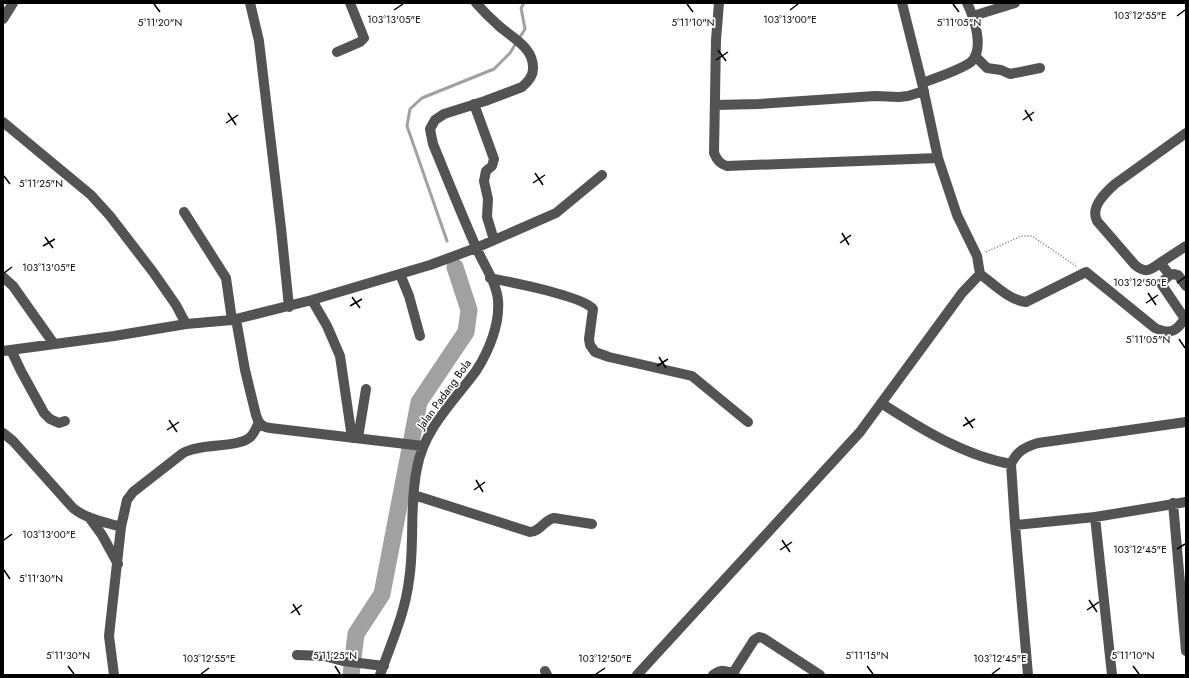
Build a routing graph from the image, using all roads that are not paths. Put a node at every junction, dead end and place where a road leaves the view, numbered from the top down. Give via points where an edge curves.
1 (13, 3) edge
2 (250, 3) edge
3 (350, 3) edge
4 (476, 3) edge
5 (719, 3) edge
6 (902, 3) edge
7 (967, 3) edge
8 (1015, 3) edge
9 (973, 16) junction
10 (3, 19) edge
11 (336, 52) dead end
12 (975, 56) junction
13 (1040, 68) dead end
14 (923, 87) junction
15 (474, 104) junction
16 (715, 105) junction
17 (3, 122) edge
18 (1186, 134) edge
19 (938, 158) junction
20 (602, 175) dead end
21 (184, 212) dead end
22 (494, 240) junction
23 (1186, 246) edge
24 (476, 248) junction
25 (1160, 263) junction
26 (400, 274) junction
27 (980, 274) junction
28 (1170, 275) junction
29 (3, 277) edge
30 (490, 278) junction
31 (1186, 286) edge
32 (312, 300) junction
33 (289, 306) junction
34 (234, 319) junction
35 (1186, 319) edge
36 (186, 324) junction
37 (420, 336) dead end
38 (54, 344) junction
39 (7, 350) edge
40 (366, 390) dead end
41 (882, 404) junction
42 (65, 421) dead end
43 (259, 422) junction
44 (748, 422) dead end
45 (1186, 422) edge
46 (3, 433) edge
47 (355, 438) junction
48 (413, 444) junction
49 (1012, 464) junction
50 (414, 495) junction
51 (1186, 502) edge
52 (1173, 503) junction
53 (1095, 517) junction
54 (88, 518) junction
55 (592, 524) dead end
56 (1015, 525) junction
57 (121, 527) junction
58 (118, 564) junction
59 (1183, 580) edge
60 (1186, 651) edge
61 (297, 655) dead end
62 (382, 670) edge
63 (734, 674) edge
64 (114, 675) edge
65 (636, 675) edge
66 (713, 675) edge
67 (820, 675) edge
68 (1028, 675) edge
69 (1112, 675) edge

1 - 10 street
2 - 33 street via 259,40
3 - 11 street via 364,38
4 - 15 street via 526,48 531,55 533,72 527,83 515,90
5 - 16 street
6 - 14 street
7 - 9 street
8 - 9 street
9 - 12 street via 977,43
12 - 13 street via 987,68 1010,74
12 - 14 street via 964,66
14 - 16 street via 908,96 899,97 875,96
14 - 19 street
15 - 22 street via 494,159 492,166 486,171 484,181 488,199 487,217
15 - 24 street, Jalan Padang Bola via 444,114 435,120 430,129 433,144
16 - 19 street via 714,153 721,164 727,166
17 - 36 street via 96,200 153,272
18 - 25 street via 1115,184 1102,196 1095,212 1097,221 1141,270 1150,269
19 - 27 street via 957,215 977,256
20 - 22 street via 556,213
21 - 34 street via 226,278
22 - 24 street
23 - 25 street
24 - 26 street
24 - 30 street, Jalan Padang Bola
25 - 28 street
26 - 32 street
26 - 37 street
27 - 35 street via 1012,298 1026,302 1086,272 1154,328 1163,332 1170,331
27 - 41 street via 962,293
28 - 31 street via 1178,275
28 - 35 street via 1162,285
29 - 38 street via 13,286
30 - 44 street via 564,295 587,303 593,309 589,339 595,352 692,376
30 - 48 street, Jalan Padang Bola via 498,300 498,318 483,359 430,432
32 - 33 street
32 - 47 street via 340,356
33 - 34 street
34 - 36 street
34 - 43 street
36 - 38 street
38 - 39 street
39 - 42 street via 44,413 59,423
40 - 47 street
41 - 49 street via 953,444 986,459
41 - 65 street via 842,453
43 - 47 street via 270,428
43 - 57 street via 252,435 245,441 194,448 172,461 133,492 127,500
45 - 49 street via 1038,443 1020,450
46 - 54 street via 78,513
47 - 48 street
48 - 50 street, Jalan Padang Bola via 417,468
49 - 56 street
50 - 55 street via 530,532 536,531 549,519 554,518
50 - 62 street, Jalan Padang Bola via 410,578 406,600
51 - 52 street
52 - 53 street
52 - 59 street
53 - 56 street
53 - 69 street
54 - 57 street
54 - 58 street via 102,535
56 - 68 street
57 - 58 street
58 - 64 street via 109,636
59 - 60 street
61 - 62 street via 328,656
63 - 66 street via 724,670
63 - 67 street via 759,636

